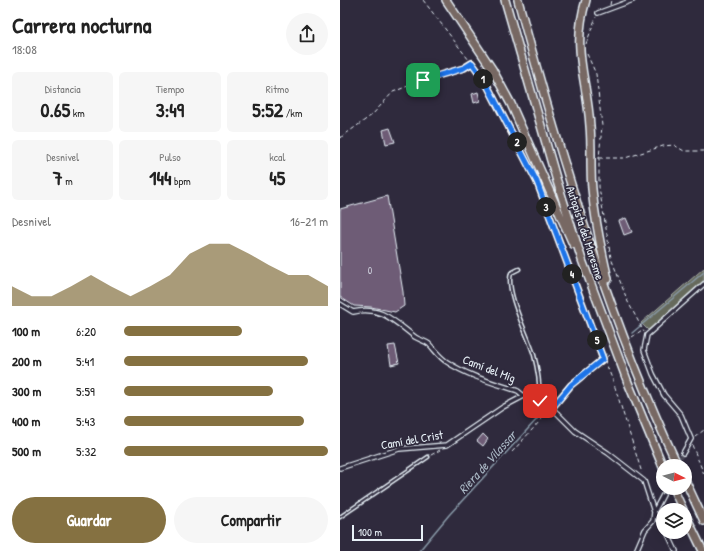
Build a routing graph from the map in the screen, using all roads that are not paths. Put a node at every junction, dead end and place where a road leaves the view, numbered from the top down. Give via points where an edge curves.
1 (446, 0) edge
2 (506, 0) edge
3 (518, 0) edge
4 (586, 0) edge
5 (633, 0) edge
6 (598, 13) road end
7 (582, 260) junction
8 (520, 269) dead end
9 (704, 284) edge
10 (340, 304) edge
11 (614, 309) junction
12 (524, 396) junction
13 (540, 401) junction
14 (683, 453) tunnel mouth
15 (428, 457) road end
16 (660, 459) edge
17 (675, 459) edge
18 (340, 468) edge
19 (663, 495) tunnel mouth
20 (692, 495) edge
21 (654, 512) junction
22 (656, 515) edge
23 (340, 517) edge
24 (704, 521) edge
25 (692, 528) edge
26 (670, 539) edge
27 (636, 551) edge
28 (676, 551) edge
29 (703, 551) edge

1 - 7 highway via 492,69 511,104 544,174 567,232
2 - 7 highway, Autopista del Maresme
3 - 11 highway, Autopista del Maresme via 587,231
4 - 11 highway via 579,28 578,53 590,125 592,190 599,239
5 - 6 street
7 - 16 highway, Autopista del Maresme
8 - 13 lane via 511,273 510,286 534,355 540,385
9 - 14 street via 646,335 644,350 653,374 664,395 680,415 691,440
10 - 12 street, Camí del Mig via 353,312 373,309 428,344 446,362 473,376 518,391
11 - 17 highway, Autopista del Maresme
12 - 13 street, Camí del Mig
12 - 18 street, Camí del Crist via 502,407 447,445 399,449
13 - 21 street, Camí del Mig via 552,408 575,431 644,481
15 - 23 lane
19 - 21 street
20 - 24 highway
21 - 22 street
21 - 27 street
25 - 29 highway
26 - 28 street

